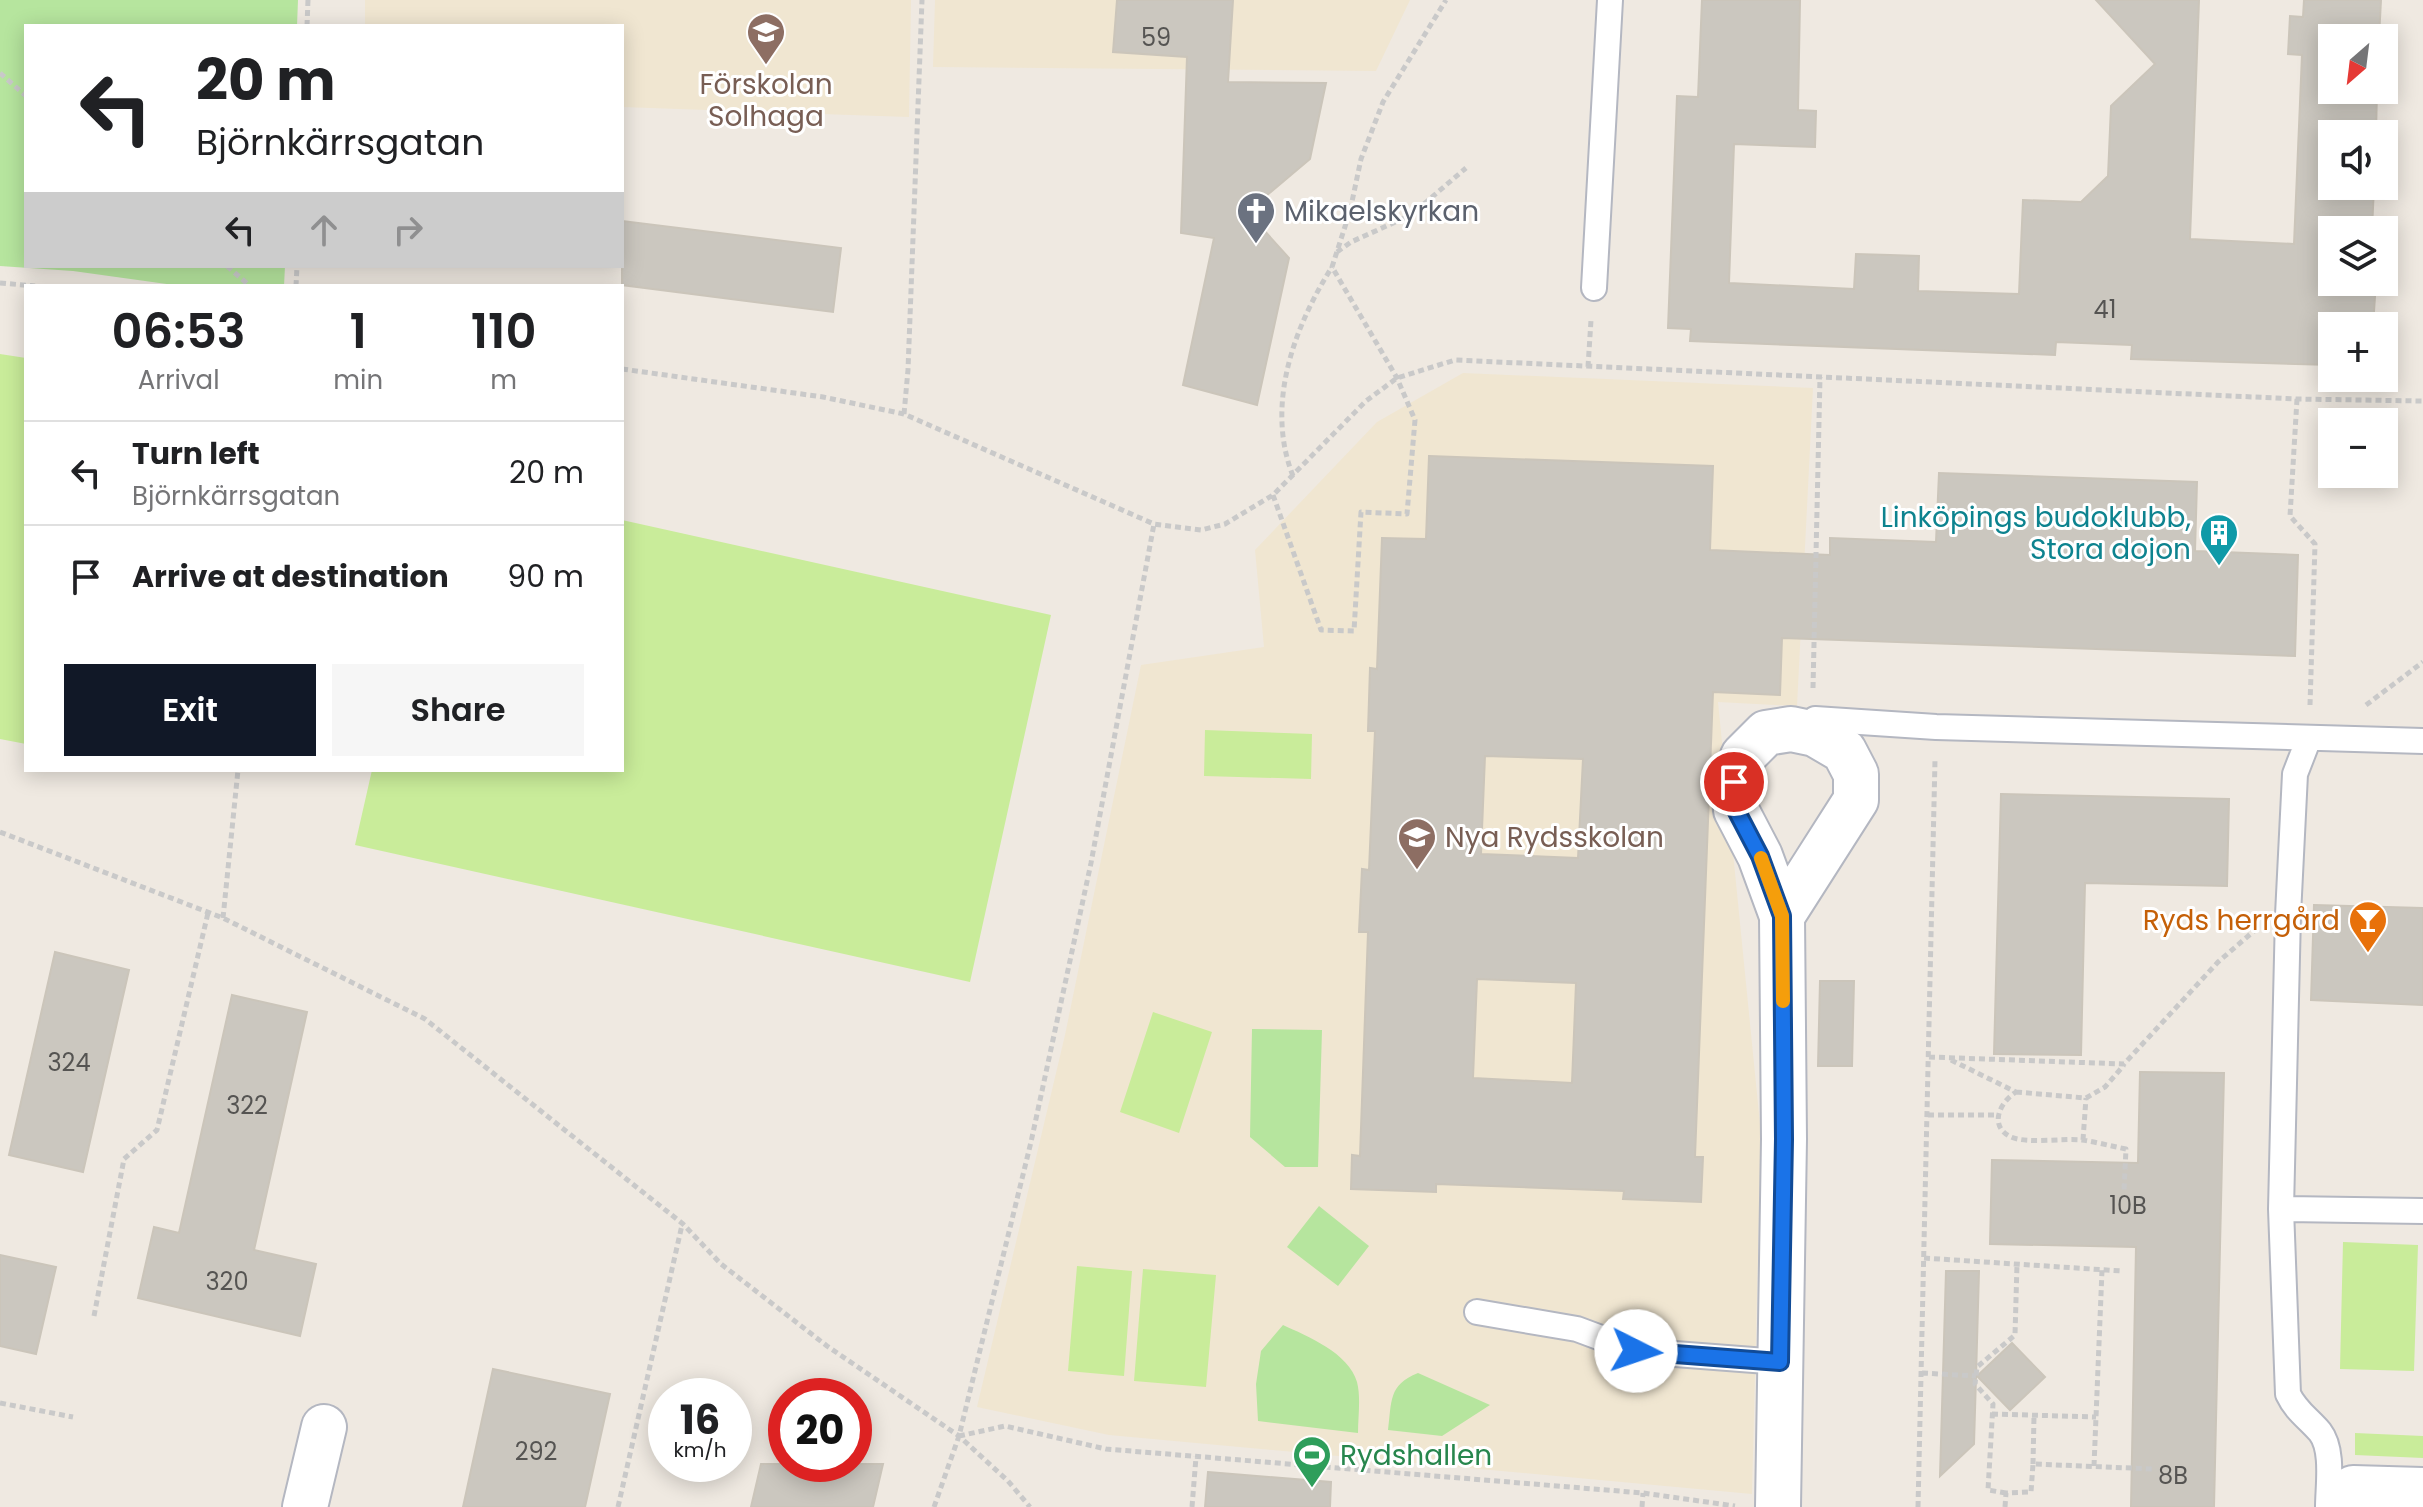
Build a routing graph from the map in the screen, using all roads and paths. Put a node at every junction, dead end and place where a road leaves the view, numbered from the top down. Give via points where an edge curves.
1 (308, 0) edge
2 (922, 0) edge
3 (1446, 0) edge
4 (1610, 0) edge
5 (307, 24) edge
6 (0, 73) edge
7 (24, 94) edge
8 (1466, 168) dead end
9 (1336, 253) junction
10 (1332, 267) junction
11 (229, 268) edge
12 (0, 283) edge
13 (248, 284) edge
14 (24, 285) edge
15 (1594, 288) joint
16 (1588, 367) junction
17 (624, 369) edge
18 (1820, 377) junction
19 (1397, 378) junction
20 (2297, 399) junction
21 (2423, 401) edge
22 (904, 414) junction
23 (1293, 476) junction
24 (1273, 495) junction
25 (1154, 524) junction
26 (2423, 662) edge
27 (1815, 726) junction
28 (1936, 727) junction
29 (2315, 738) junction
30 (2423, 741) edge
31 (238, 772) edge
32 (0, 832) edge
33 (208, 913) junction
34 (2288, 915) junction
35 (1782, 916) junction
36 (223, 918) junction
37 (1929, 1057) junction
38 (1947, 1058) junction
39 (2124, 1064) junction
40 (2016, 1092) junction
41 (2086, 1098) junction
42 (1928, 1115) junction
43 (1998, 1115) junction
44 (2083, 1140) junction
45 (2124, 1190) dead end
46 (2281, 1209) junction
47 (2423, 1211) edge
48 (683, 1224) junction
49 (1924, 1258) junction
50 (2017, 1264) junction
51 (2102, 1270) junction
52 (2122, 1271) dead end
53 (1477, 1312) dead end
54 (94, 1316) dead end
55 (1780, 1362) junction
56 (1922, 1373) junction
57 (1976, 1376) junction
58 (0, 1403) edge
59 (1992, 1414) junction
60 (2034, 1416) junction
61 (73, 1417) dead end
62 (2096, 1417) junction
63 (324, 1427) dead end
64 (959, 1436) junction
65 (1196, 1457) junction
66 (2033, 1464) junction
67 (2094, 1466) junction
68 (2154, 1469) dead end
69 (2423, 1490) edge
70 (1643, 1493) junction
71 (2006, 1493) junction
72 (305, 1507) edge
73 (618, 1507) edge
74 (934, 1507) edge
75 (1030, 1507) edge
76 (1192, 1507) edge
77 (1642, 1507) edge
78 (1740, 1507) edge
79 (1778, 1507) edge
80 (1918, 1507) edge
81 (2005, 1507) edge
82 (2328, 1507) edge
83 (2353, 1507) edge

1 - 5 path
2 - 22 path
3 - 9 path via 1383,102 1361,159
4 - 15 lane
6 - 7 path
8 - 9 path via 1411,215
9 - 10 path
10 - 19 path
10 - 23 path via 1309,304 1286,372 1284,453
11 - 13 path
12 - 14 path
15 - 16 path
16 - 18 path
16 - 19 path via 1455,360
17 - 22 path via 823,397
18 - 20 path
18 - 27 path via 1811,673
19 - 23 path via 1366,401
19 - 24 path via 1415,420 1407,514 1361,512 1354,631 1321,630
20 - 21 path
20 - 29 path via 2290,516 2315,544
22 - 25 path
23 - 24 path
24 - 25 path via 1225,524 1201,530
25 - 64 path via 1091,863 1031,1142
26 - 29 path
27 - 28 lane
27 - 35 street via 1844,751 1856,774 1856,800
27 - 35 street via 1766,733 1743,756 1734,782 1736,810
28 - 29 lane
28 - 37 path
29 - 30 lane
29 - 34 lane via 2295,774
31 - 36 path
32 - 33 path
33 - 36 path
33 - 54 path via 157,1130 124,1159
34 - 39 path via 2252,933 2218,962
34 - 46 lane
35 - 55 street
36 - 48 path via 425,1019
37 - 38 path
37 - 42 path
38 - 39 path
38 - 40 path
39 - 41 path via 2105,1087
40 - 41 path
40 - 43 path via 2005,1099
41 - 44 path
42 - 43 path
42 - 49 path
43 - 44 path via 2002,1130 2013,1138
44 - 45 path via 2126,1149
46 - 47 lane
46 - 82 lane via 2288,1394 2295,1410 2322,1434 2328,1455
48 - 64 path via 721,1264 827,1346
48 - 73 path
49 - 50 path
49 - 56 path
50 - 51 path
50 - 57 path via 2015,1335 1977,1367
51 - 52 path
51 - 62 path
53 - 55 lane via 1577,1329 1636,1351
55 - 79 street
56 - 57 path
56 - 80 path
57 - 59 path via 1975,1384 1993,1404
58 - 61 path
59 - 60 path
59 - 71 path via 1988,1490
60 - 62 path
60 - 66 path
62 - 67 path
63 - 72 street
64 - 65 path via 1005,1426 1106,1449
64 - 74 path
64 - 75 path
65 - 70 path
65 - 76 path
66 - 67 path
66 - 71 path via 2031,1492
67 - 68 path
69 - 83 street via 2353,1488
70 - 77 path
70 - 78 path
71 - 81 path

